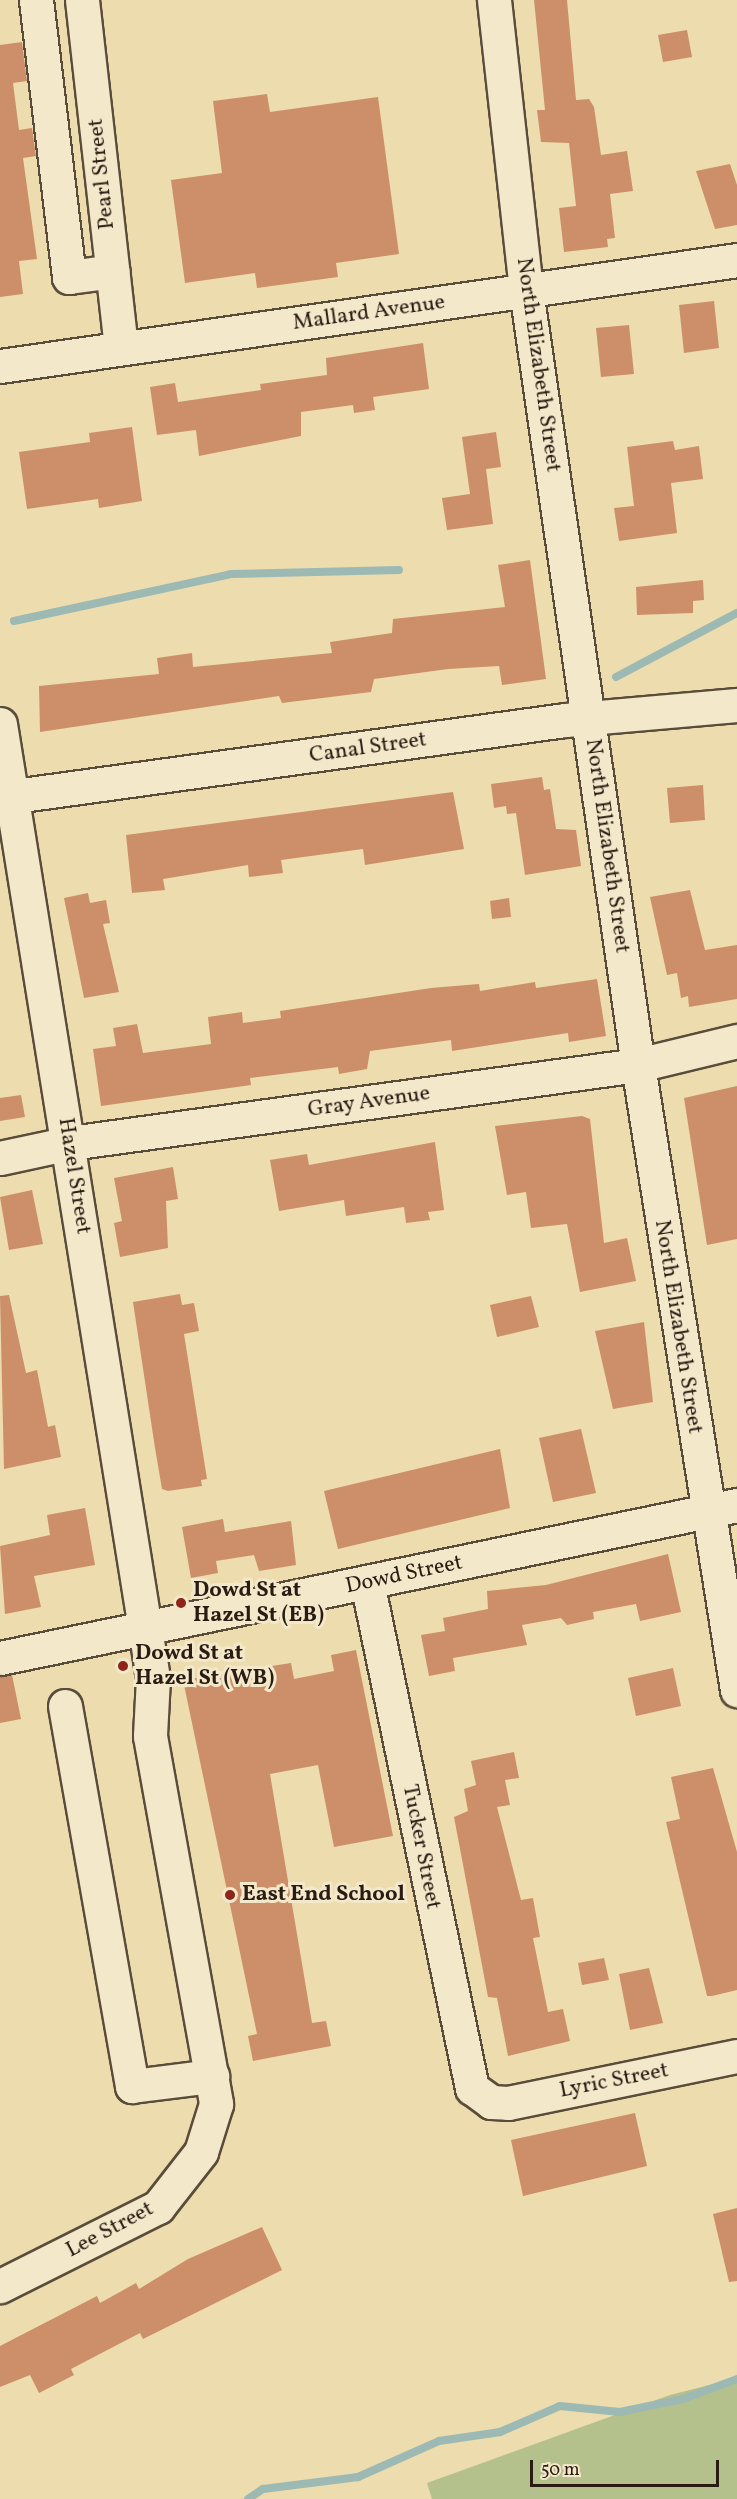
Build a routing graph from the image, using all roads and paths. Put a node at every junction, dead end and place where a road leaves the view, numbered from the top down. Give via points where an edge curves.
1 (36, 0) edge
2 (82, 0) edge
3 (494, 0) edge
4 (737, 260) edge
5 (113, 271) junction
6 (526, 290) junction
7 (122, 348) junction
8 (0, 366) edge
9 (737, 705) edge
10 (589, 717) junction
11 (0, 724) edge
12 (5, 797) edge
13 (737, 1041) edge
14 (638, 1065) junction
15 (70, 1143) junction
16 (0, 1158) edge
17 (722, 1508) edge
18 (367, 1582) junction
19 (145, 1628) junction
20 (0, 1658) edge
21 (737, 1690) edge
22 (65, 1706) dead end
23 (737, 2056) edge
24 (212, 2076) junction
25 (491, 2102) joint
26 (0, 2286) edge

1 - 5 street via 69,277
2 - 5 street, Pearl Street
3 - 6 street, North Elizabeth Street
4 - 6 street, Mallard Avenue
5 - 7 street, Pearl Street
6 - 7 street, Mallard Avenue
6 - 10 street, North Elizabeth Street
7 - 8 street, Mallard Avenue
9 - 10 street, Canal Street
10 - 12 street, Canal Street
10 - 14 street, North Elizabeth Street
11 - 12 street, Hazel Street
12 - 15 street, Hazel Street
13 - 14 street, Gray Avenue
14 - 15 street, Gray Avenue
14 - 17 street, North Elizabeth Street
15 - 16 street, Gray Avenue
15 - 19 street, Hazel Street
17 - 18 street, Dowd Street
17 - 21 street, North Elizabeth Street
18 - 19 street, Dowd Street
18 - 25 street, Tucker Street via 465,2070 472,2088
19 - 20 street, Dowd Street
19 - 24 street, Hazel Street via 153,1678 150,1736
22 - 24 street via 132,2086
23 - 25 street, Lyric Street
24 - 26 street, Lee Street via 215,2111 201,2152 158,2207

